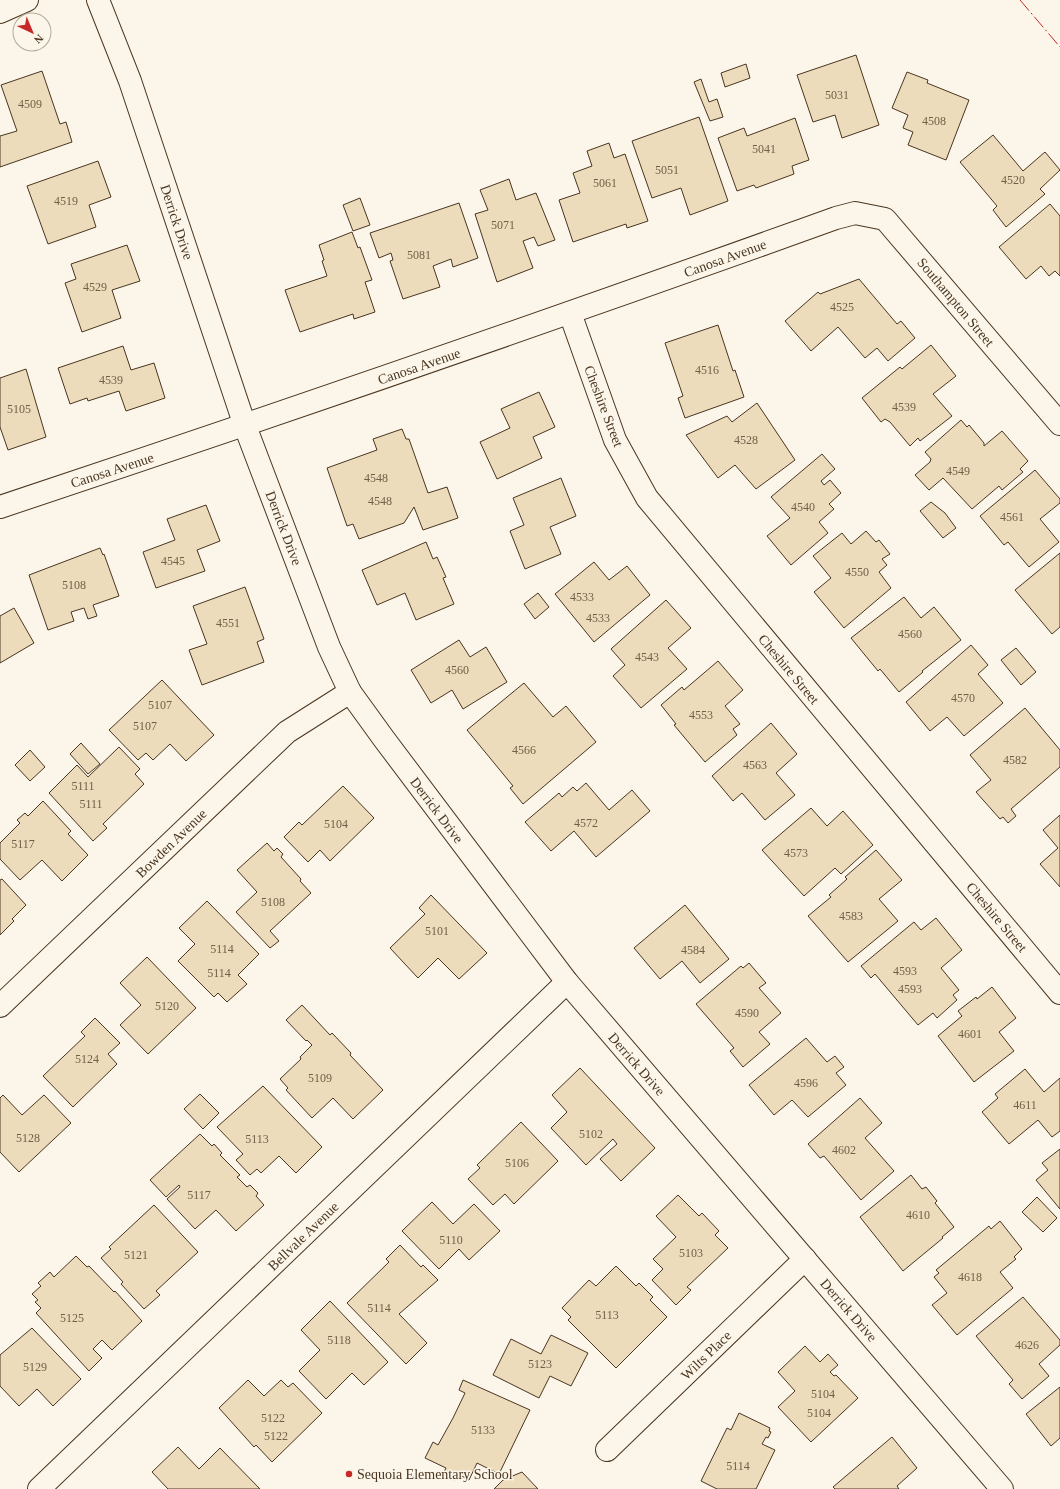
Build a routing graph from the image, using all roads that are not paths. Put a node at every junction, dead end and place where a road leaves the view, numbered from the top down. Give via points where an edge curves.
1 (27, 0) edge
2 (98, 0) edge
3 (0, 12) edge
4 (836, 218) joint
5 (570, 313) junction
6 (1060, 424) edge
7 (245, 426) junction
8 (0, 507) edge
9 (350, 692) junction
10 (567, 982) junction
11 (1060, 993) edge
12 (0, 1006) edge
13 (805, 1260) junction
14 (607, 1450) dead end
15 (39, 1489) edge
16 (1002, 1489) edge

1 - 3 street
2 - 7 street, Derrick Drive via 130,81
4 - 5 street, Canosa Avenue
4 - 6 street, Southampton Street via 856,213 885,219
5 - 7 street, Canosa Avenue
5 - 11 street, Cheshire Street via 615,440 646,498
7 - 8 street, Canosa Avenue
7 - 9 street, Derrick Drive via 329,647
9 - 10 street, Derrick Drive
9 - 12 street, Bowden Avenue via 287,732
10 - 13 street, Derrick Drive
10 - 15 street, Bellvale Avenue
13 - 14 street, Wilts Place
13 - 16 street, Derrick Drive

